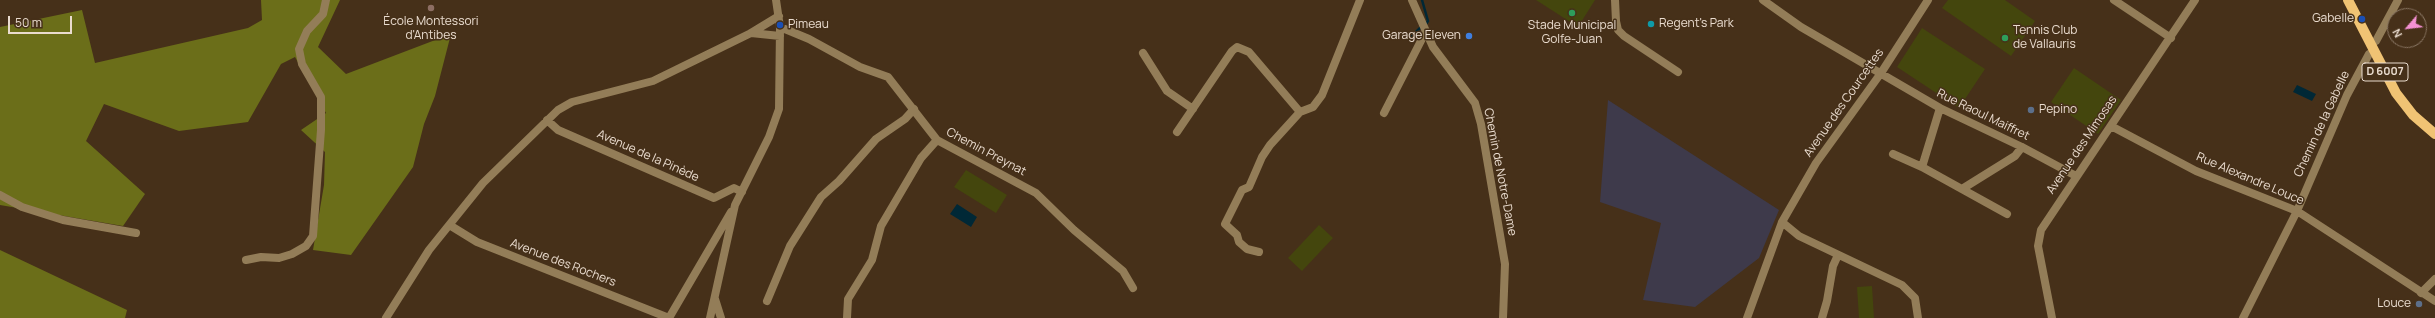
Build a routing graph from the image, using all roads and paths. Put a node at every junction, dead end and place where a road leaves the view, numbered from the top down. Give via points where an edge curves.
1 (326, 0) edge
2 (776, 0) edge
3 (1360, 0) edge
4 (1412, 0) edge
5 (1615, 0) edge
6 (1763, 0) edge
7 (1928, 0) edge
8 (2114, 0) edge
9 (2195, 0) edge
10 (2348, 0) edge
11 (2398, 0) edge
12 (780, 16) junction
13 (780, 27) junction
14 (1426, 32) junction
15 (751, 33) junction
16 (780, 36) junction
17 (2170, 38) junction
18 (2372, 48) junction
19 (1143, 53) dead end
20 (1678, 72) dead end
21 (1881, 73) junction
22 (1193, 108) junction
23 (1940, 108) junction
24 (914, 109) junction
25 (1300, 112) junction
26 (1384, 113) dead end
27 (547, 120) junction
28 (2111, 126) junction
29 (1178, 132) dead end
30 (2435, 134) edge
31 (937, 140) junction
32 (2022, 147) junction
33 (1894, 154) dead end
34 (1922, 167) junction
35 (2076, 176) junction
36 (1962, 189) junction
37 (742, 192) junction
38 (0, 195) edge
39 (735, 205) junction
40 (2297, 211) junction
41 (2007, 214) dead end
42 (1782, 222) junction
43 (451, 226) junction
44 (136, 233) dead end
45 (1259, 252) dead end
46 (1838, 255) junction
47 (246, 260) dead end
48 (2435, 279) edge
49 (1133, 288) dead end
50 (2422, 293) junction
51 (715, 299) junction
52 (767, 301) dead end
53 (2435, 301) edge
54 (386, 318) edge
55 (669, 318) edge
56 (710, 318) edge
57 (721, 318) edge
58 (847, 318) edge
59 (1503, 318) edge
60 (1747, 318) edge
61 (1822, 318) edge
62 (1918, 318) edge
63 (2052, 318) edge
64 (2243, 318) edge

1 - 47 street via 323,14 306,31 300,49 302,64 321,97 313,236 306,246 292,254 279,258 261,257
2 - 12 street
3 - 25 street via 1322,95 1313,107
4 - 14 street, Chemin de Notre-Dame
5 - 20 street via 1618,30
6 - 21 street, Rue Raoul Maiffret via 1801,27
7 - 21 street, Avenue des Courcettes
8 - 17 street
9 - 17 street, Avenue des Mimosas
10 - 18 main road, D 6007
11 - 18 street, Chemin de la Gabelle
12 - 13 street
12 - 15 street
13 - 16 street
13 - 24 street, Chemin Preynat via 809,38 860,67 888,77
14 - 26 street
14 - 59 street, Chemin de Notre-Dame via 1433,47 1475,103 1481,124 1505,264
15 - 16 street
15 - 27 street via 653,81 572,102
16 - 37 street via 779,109 769,137
17 - 28 street, Avenue des Mimosas
18 - 30 main road, D 6007 via 2404,104
18 - 40 street, Chemin de la Gabelle via 2346,95
19 - 22 street via 1167,91
21 - 23 street, Rue Raoul Maiffret
21 - 42 street, Avenue des Courcettes via 1816,163
22 - 25 street via 1237,47 1249,52
22 - 29 street
23 - 32 street, Rue Raoul Maiffret
23 - 34 street
24 - 31 street, Chemin Preynat
24 - 52 street via 905,119 876,139 839,181 821,197 790,246
25 - 45 street via 1262,157 1249,187 1242,190 1225,224 1237,235 1239,242 1248,249
27 - 37 street, Avenue de la Pinède via 558,130 714,198 734,188
27 - 43 street via 483,183
28 - 35 street, Avenue des Mimosas
28 - 40 street, Rue Alexandre Louce via 2196,170
31 - 49 street, Chemin Preynat via 1036,193 1074,230 1123,271
31 - 58 street via 922,158 881,226 872,260 848,299
32 - 35 street, Rue Raoul Maiffret
32 - 36 street via 2015,156
33 - 34 street
34 - 36 street
35 - 63 street, Avenue des Mimosas via 2041,230 2038,246
36 - 41 street
37 - 39 street
38 - 44 street via 22,207 63,220
39 - 51 street
39 - 55 street
40 - 50 street, Rue Alexandre Louce
40 - 64 street, Chemin de la Gabelle
42 - 46 street via 1799,236
42 - 60 street, Avenue des Courcettes
43 - 54 street via 429,250
43 - 55 street, Avenue des Rochers via 477,242
46 - 61 street via 1833,266
46 - 62 street via 1902,284 1915,298
48 - 50 street
50 - 53 street, Rue Alexandre Louce
51 - 56 street
51 - 57 street

